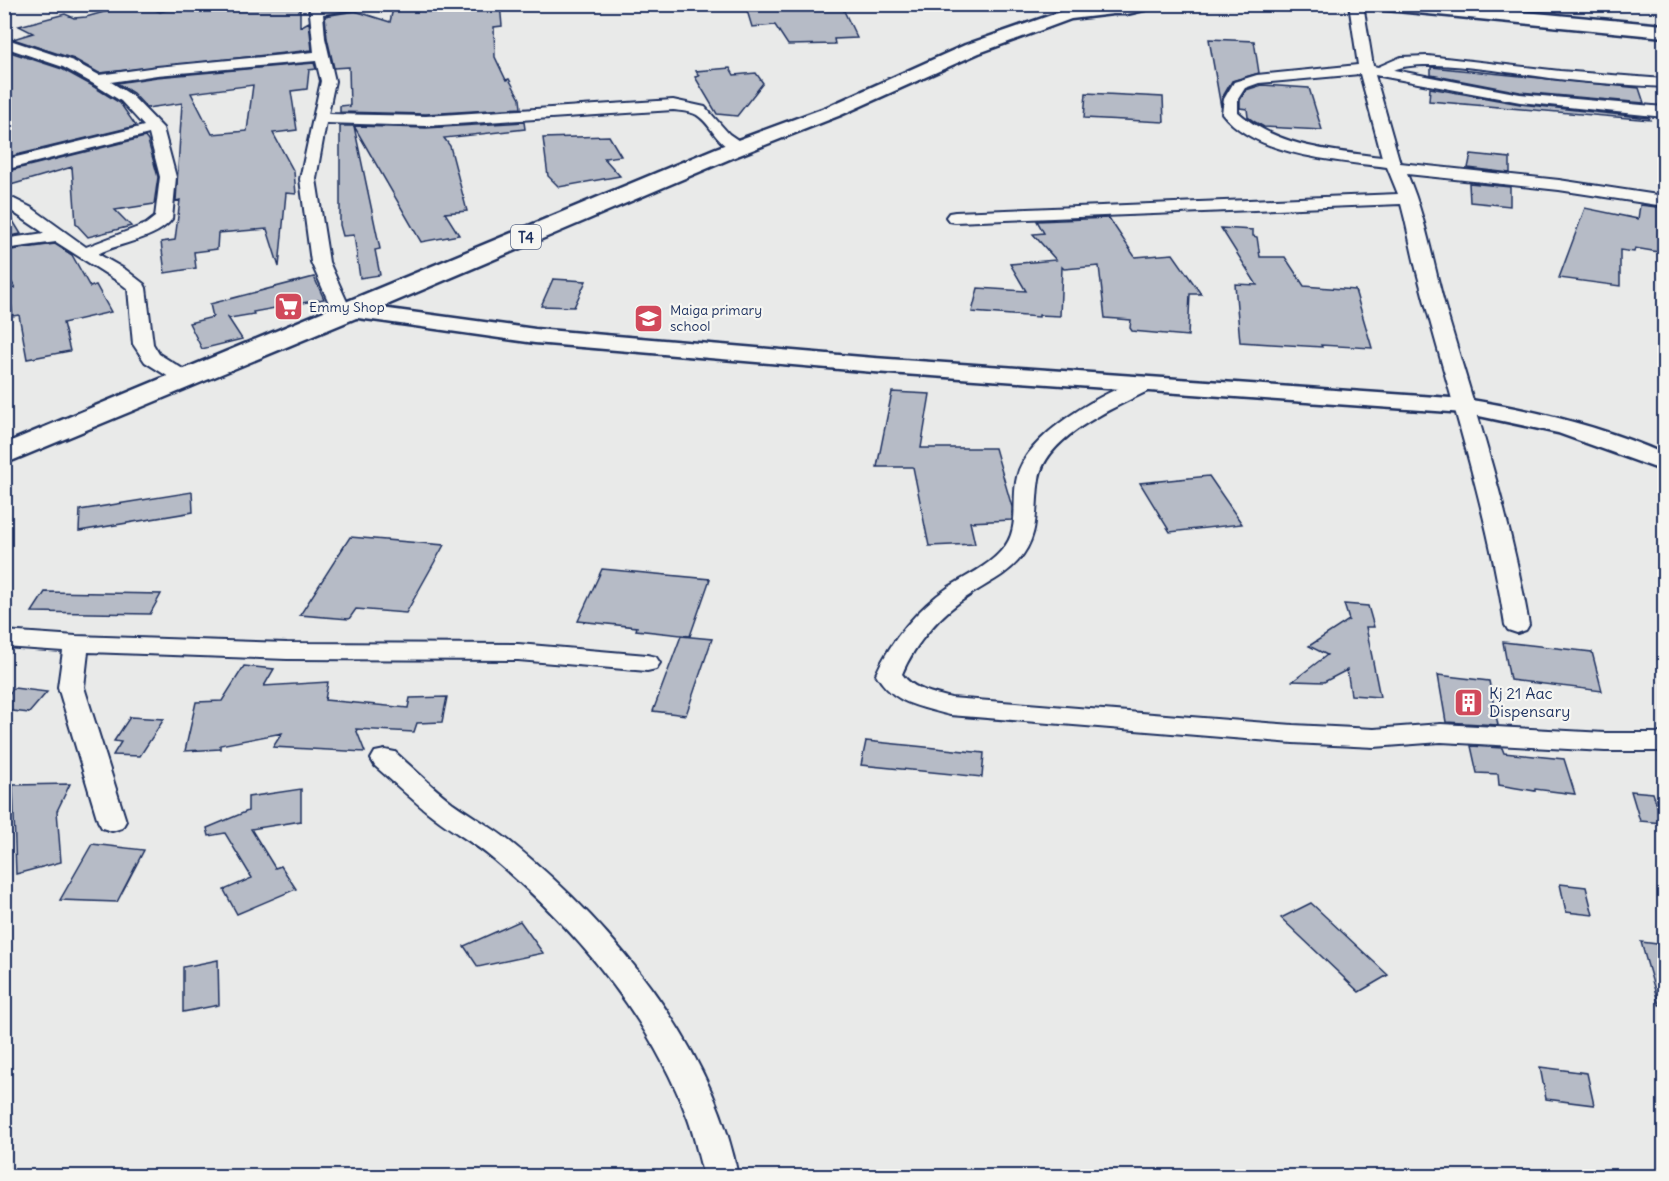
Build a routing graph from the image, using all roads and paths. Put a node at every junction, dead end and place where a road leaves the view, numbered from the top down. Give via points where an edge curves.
1 (360, 4) edge
2 (1077, 4) edge
3 (1148, 4) edge
4 (1356, 4) edge
5 (1376, 4) edge
6 (315, 8) edge
7 (1110, 9) junction
8 (1053, 13) edge
9 (1665, 31) edge
10 (4, 42) edge
11 (322, 56) junction
12 (1373, 70) junction
13 (97, 80) junction
14 (1665, 83) edge
15 (1665, 112) edge
16 (319, 118) junction
17 (154, 128) junction
18 (740, 147) junction
19 (4, 165) edge
20 (1394, 165) junction
21 (4, 199) edge
22 (1408, 199) junction
23 (1665, 201) edge
24 (955, 217) dead end
25 (59, 236) junction
26 (4, 244) edge
27 (85, 254) junction
28 (352, 311) junction
29 (187, 380) junction
30 (1147, 384) junction
31 (1465, 406) junction
32 (4, 455) edge
33 (1665, 464) edge
34 (1517, 625) dead end
35 (4, 639) edge
36 (76, 644) junction
37 (647, 663) dead end
38 (1665, 742) edge
39 (385, 759) dead end
40 (112, 821) dead end
41 (721, 1176) edge

1 - 6 street
2 - 7 main road, T4
3 - 7 main road, T4
4 - 12 street
5 - 9 main road
6 - 11 street
7 - 8 main road, T4
8 - 18 main road, T4 via 834,111
10 - 13 street via 68,64
11 - 13 street
11 - 16 street via 328,81
12 - 14 street via 1428,60
12 - 15 street via 1520,98
12 - 20 street
12 - 20 street via 1257,79 1239,85 1231,99 1230,113 1260,136 1314,151
13 - 17 street via 126,98
16 - 18 street via 426,121 673,105 700,110 723,137
16 - 28 street via 308,178 320,262 339,308
17 - 19 street
17 - 27 street via 168,177 163,219 152,228
18 - 28 main road, T4
20 - 22 street
20 - 23 street
21 - 25 street via 20,206
22 - 24 street
22 - 31 street
25 - 26 street
25 - 27 street
27 - 29 street via 137,288 143,344 152,358
28 - 29 main road, T4
28 - 30 street via 535,336
29 - 32 main road, T4
30 - 31 street
30 - 38 street via 1075,423 1036,456 1028,473 1022,540 989,574 954,595 903,647 889,674 899,690 960,707 1293,734 1374,738 1441,734
31 - 33 street via 1577,429
31 - 34 street via 1497,518
35 - 36 street
36 - 37 street via 333,652 518,652
36 - 40 street via 71,687
39 - 41 street via 437,805 503,850 604,947 630,981 684,1072 706,1120

